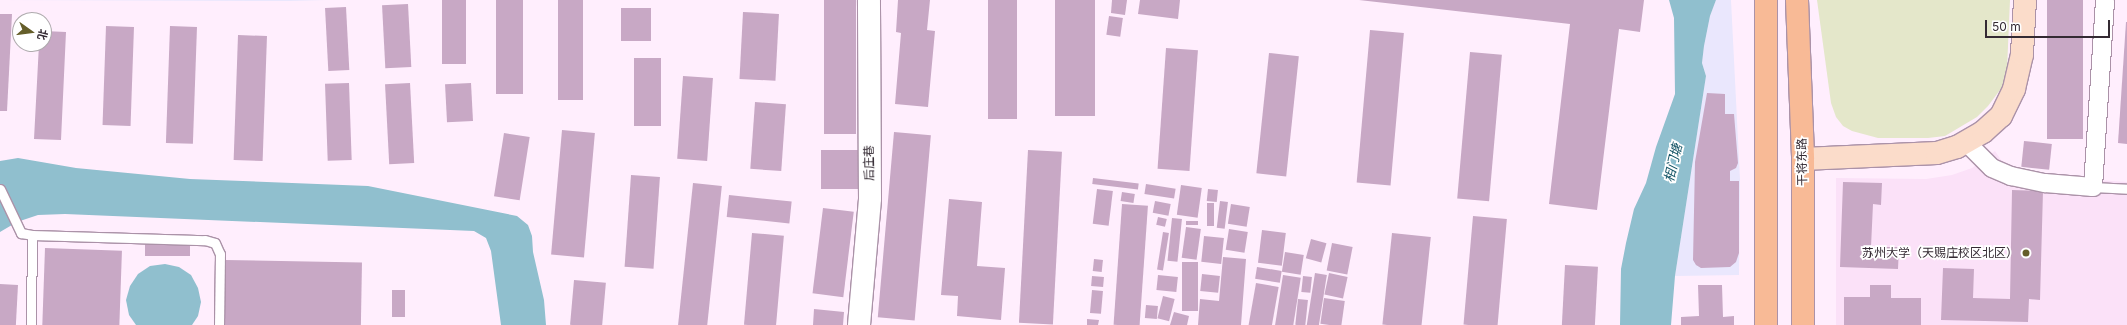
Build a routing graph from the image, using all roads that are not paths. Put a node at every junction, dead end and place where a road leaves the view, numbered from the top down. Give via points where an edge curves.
1 (869, 0) edge
2 (1766, 0) edge
3 (1798, 0) edge
4 (2025, 0) edge
5 (2105, 0) edge
6 (1967, 143) junction
7 (1803, 159) junction
8 (2093, 187) junction
9 (0, 189) edge
10 (2127, 189) edge
11 (32, 235) junction
12 (31, 325) edge
13 (219, 325) edge
14 (859, 325) edge
15 (1766, 325) edge
16 (1803, 325) edge

1 - 14 street, 后庄巷 via 870,198
2 - 15 main road
3 - 7 main road, 干将东路
4 - 6 main road via 2022,54 2010,99 2001,116
5 - 8 street
6 - 7 main road via 1936,153
6 - 8 street via 1992,168 2012,176 2045,183
7 - 16 main road, 干将东路
8 - 10 lane
9 - 11 lane via 21,233
11 - 12 lane
11 - 13 lane via 205,240 215,243 220,254

